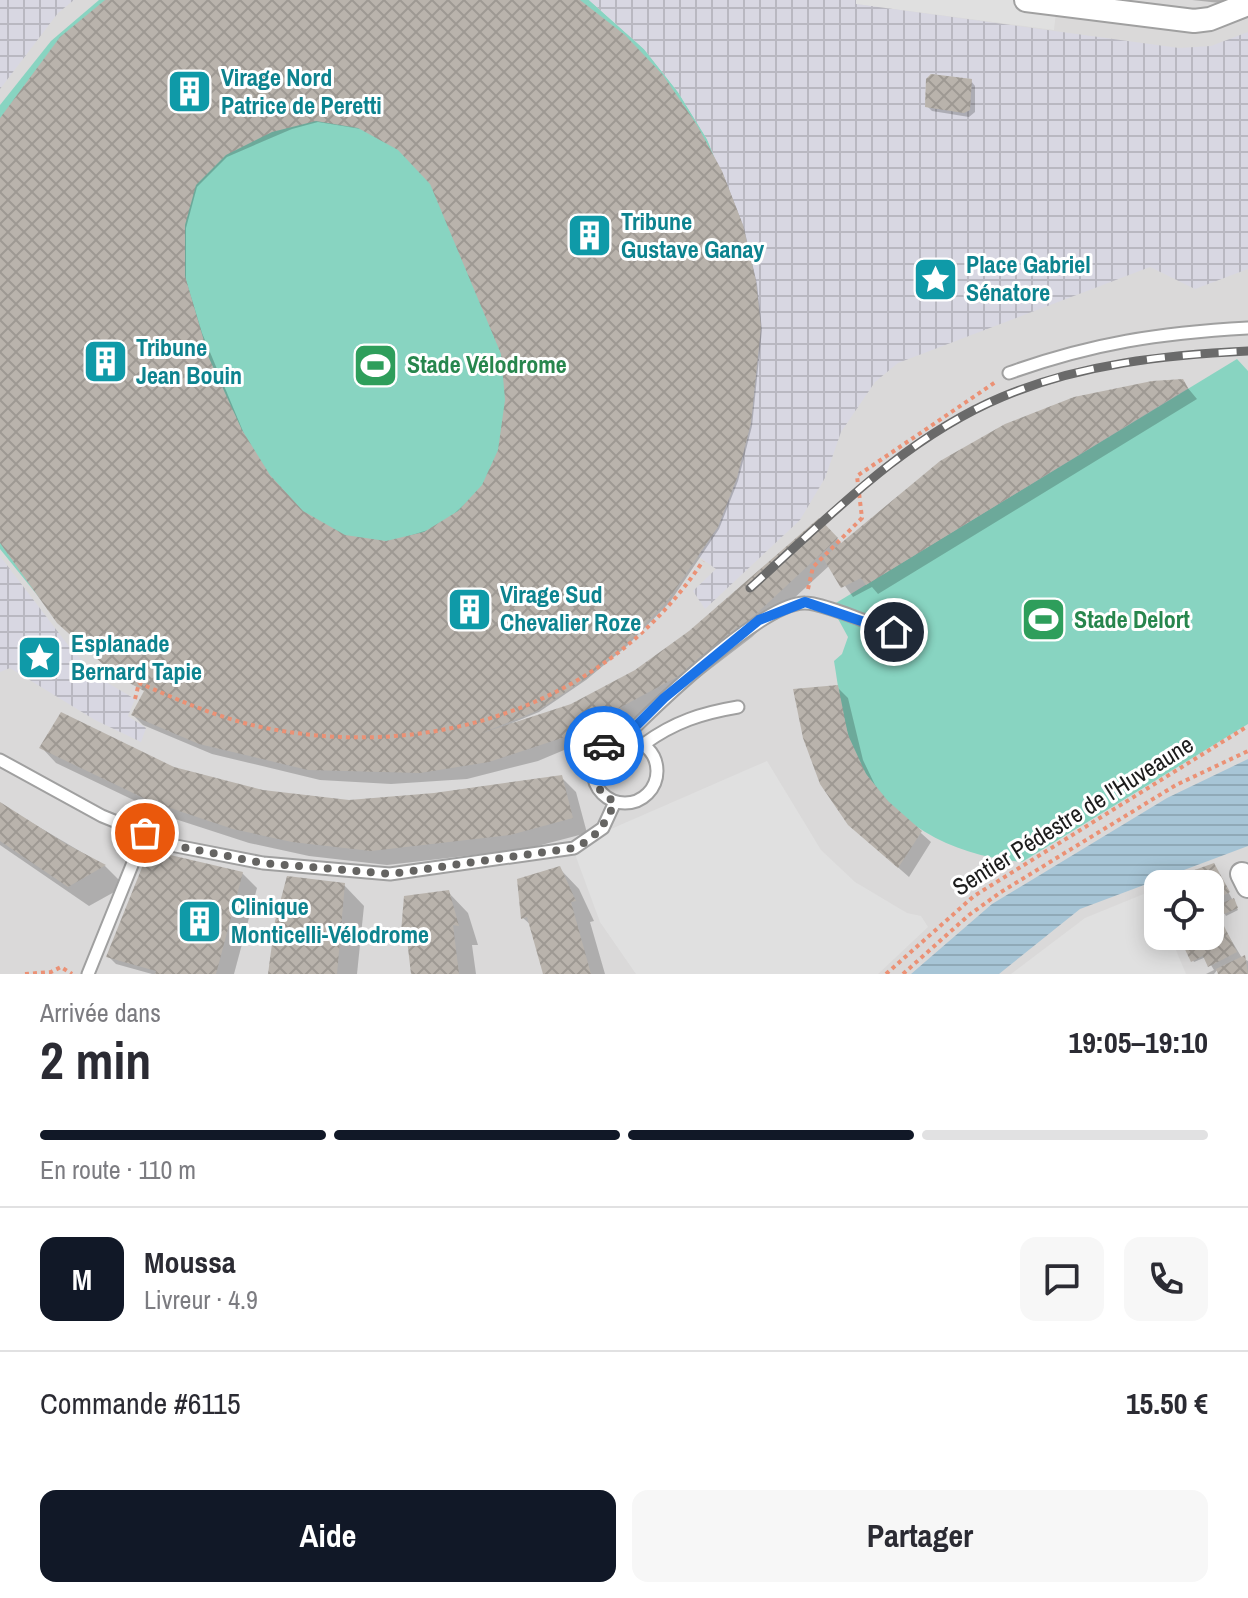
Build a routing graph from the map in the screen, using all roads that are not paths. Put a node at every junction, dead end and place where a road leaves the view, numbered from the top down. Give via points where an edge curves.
1 (1026, 0) edge
2 (1248, 4) edge
3 (1248, 328) edge
4 (1009, 373) road end
5 (894, 632) dead end
6 (738, 707) dead end
7 (624, 738) junction
8 (644, 744) junction
9 (0, 760) edge
10 (615, 802) junction
11 (145, 833) junction
12 (88, 974) edge

1 - 2 street via 1194,21
3 - 4 lane via 1157,334 1070,351
5 - 7 lane via 805,602 759,620
6 - 8 lane via 687,718
7 - 8 lane
7 - 10 lane via 604,746 593,764 596,785
8 - 10 lane via 656,761 654,787 632,802
9 - 11 lane via 102,816
10 - 11 lane via 603,828 574,848 390,874 263,863 176,846
11 - 12 lane

